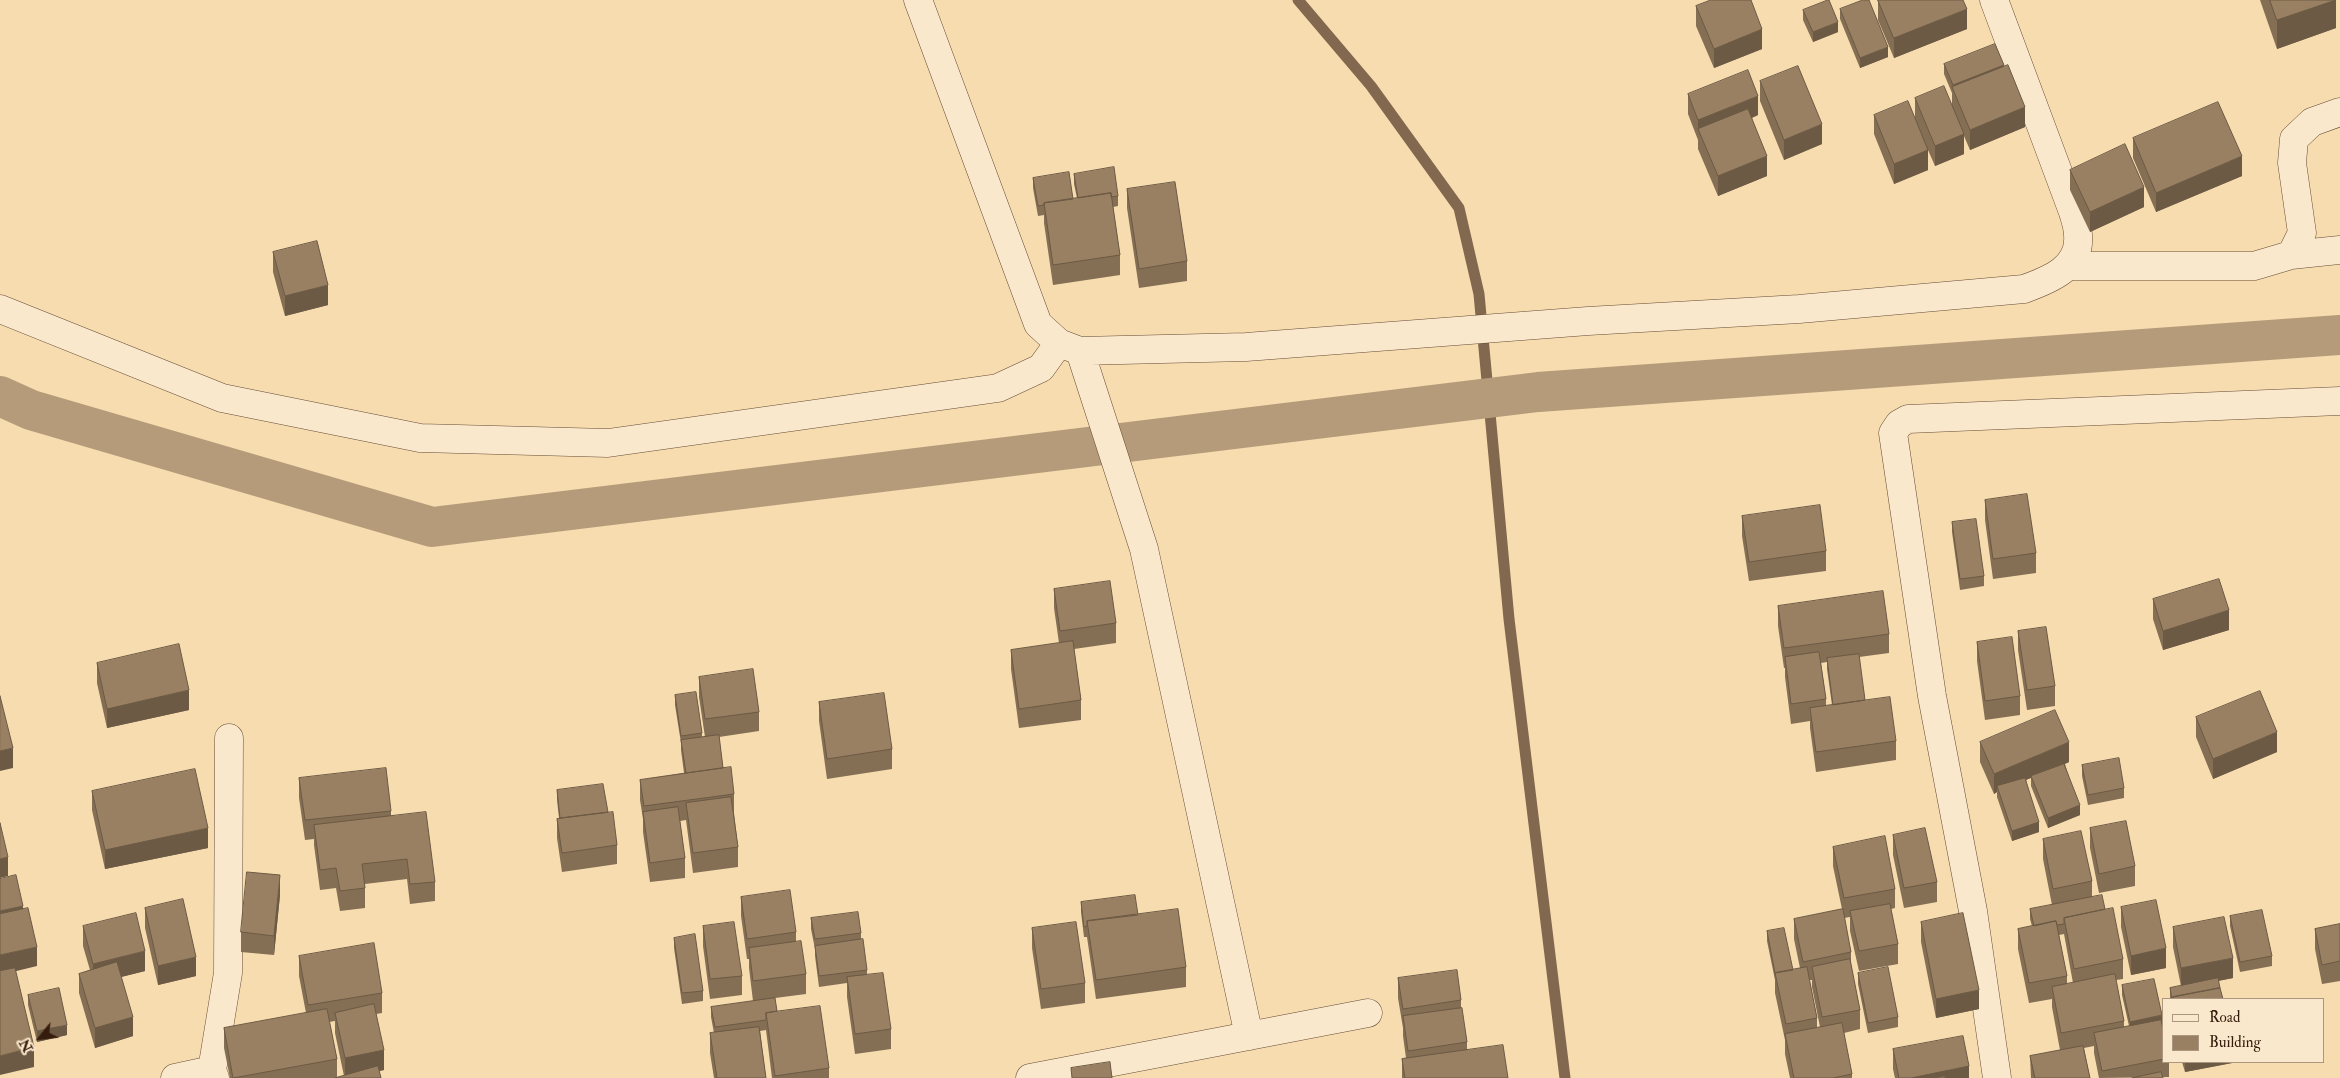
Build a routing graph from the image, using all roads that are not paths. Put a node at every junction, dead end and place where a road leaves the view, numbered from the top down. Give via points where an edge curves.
1 (918, 0) edge
2 (1994, 0) edge
3 (2340, 112) edge
4 (2340, 250) edge
5 (2291, 255) junction
6 (2068, 266) junction
7 (0, 309) edge
8 (1070, 347) junction
9 (2340, 401) edge
10 (229, 738) dead end
11 (1368, 1013) dead end
12 (1249, 1036) junction
13 (213, 1074) edge
14 (175, 1078) edge
15 (1030, 1078) edge
16 (1997, 1078) edge

1 - 8 street via 1038,324
2 - 6 street via 2073,212 2079,236
3 - 5 street via 2312,122 2294,139 2292,163 2302,233
4 - 5 street
5 - 6 street via 2254,266
6 - 8 street via 2054,278 2024,289 1799,309 1246,347
7 - 8 street via 222,398 430,438 608,443 998,388 1041,368
8 - 12 street via 1095,397 1144,549
9 - 16 street via 1908,419 1893,433 1932,696 1973,911
10 - 13 street via 228,973
11 - 12 street
12 - 15 street
13 - 14 street

